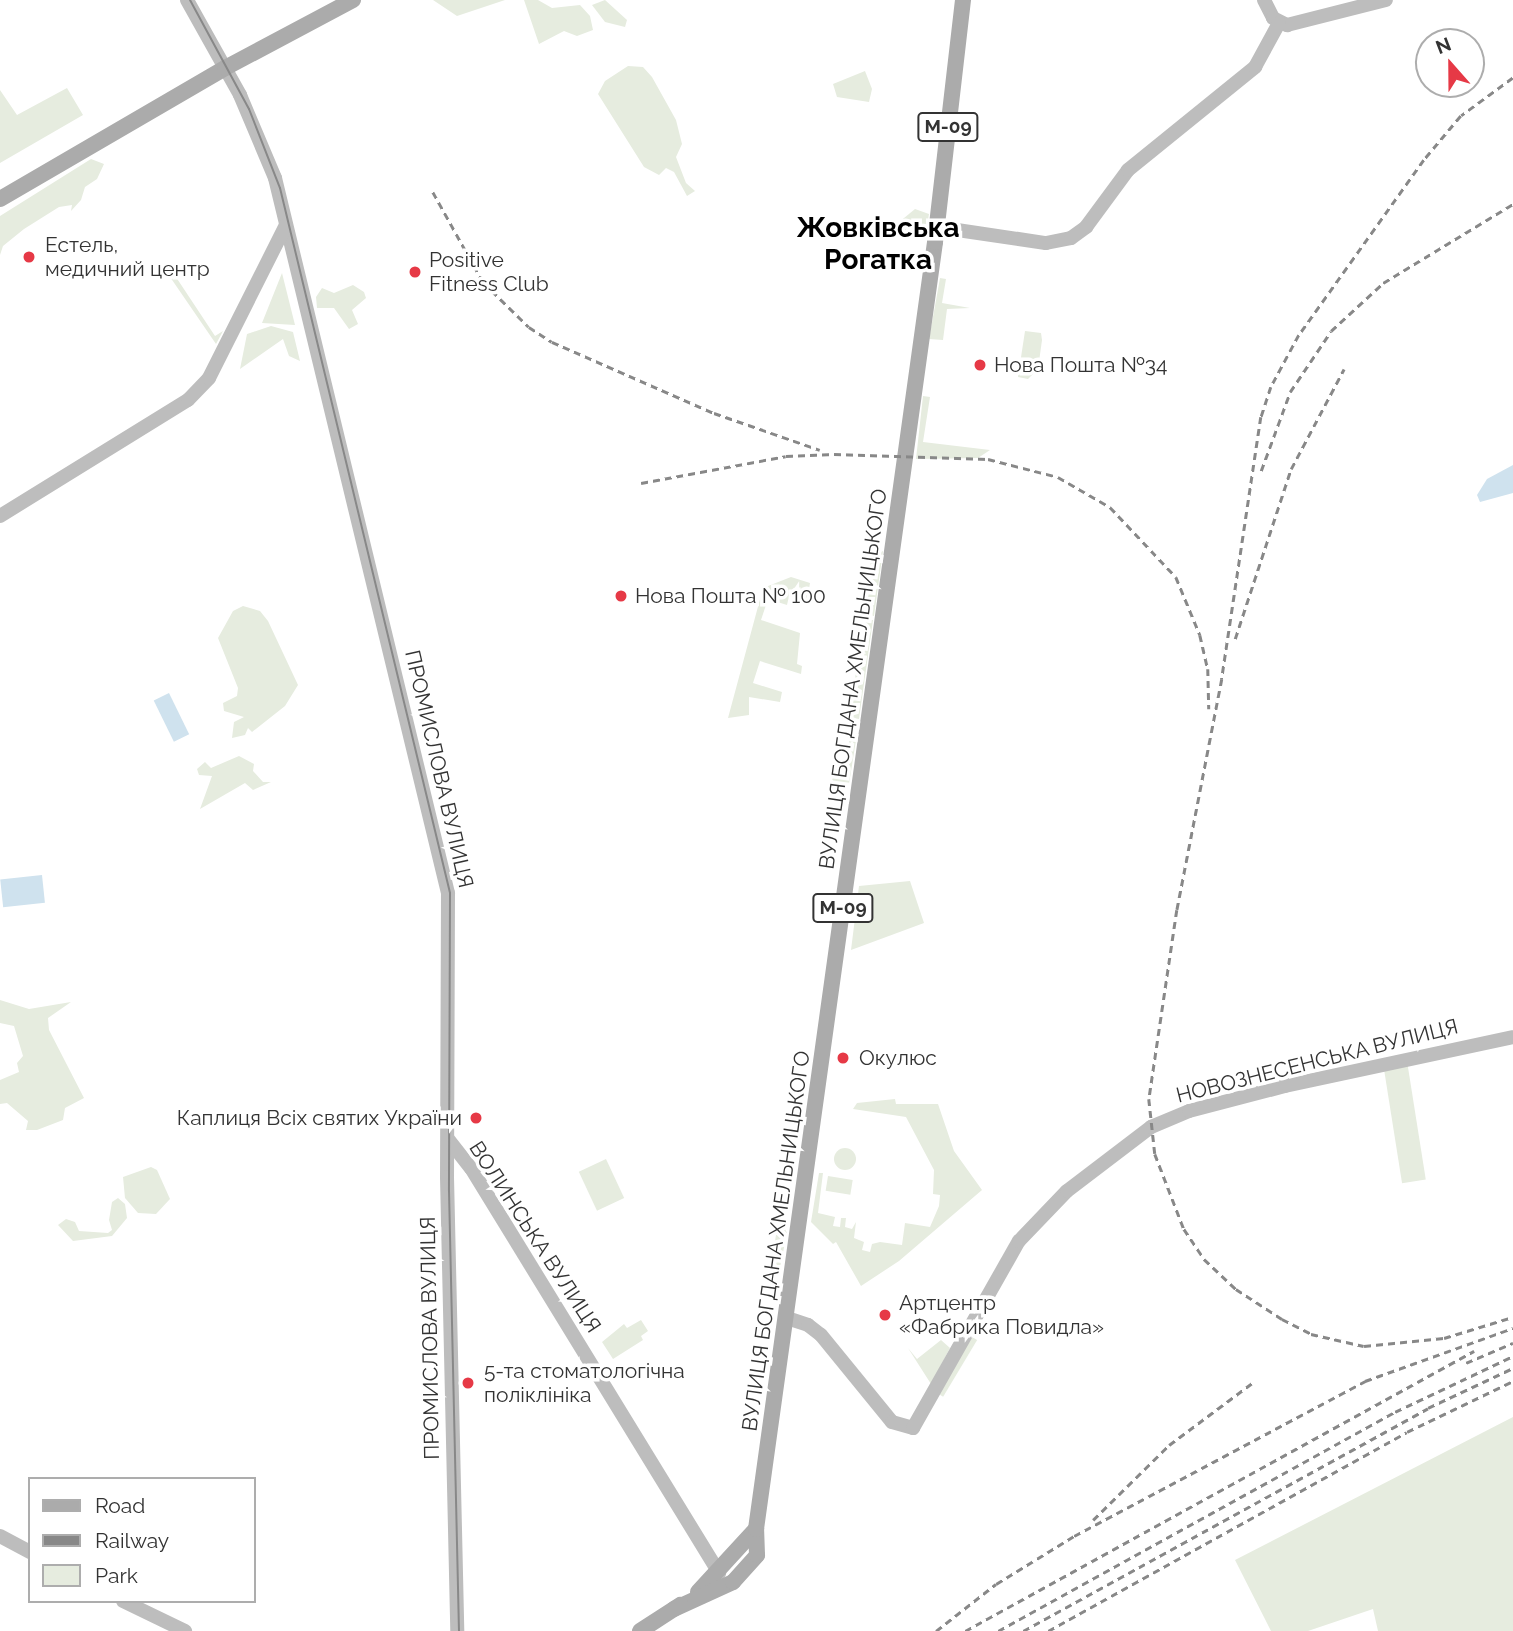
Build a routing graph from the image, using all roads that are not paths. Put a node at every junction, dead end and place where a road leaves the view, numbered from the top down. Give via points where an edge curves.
1 (187, 0) edge
2 (353, 0) edge
3 (963, 0) edge
4 (1264, 0) edge
5 (1385, 0) edge
6 (1279, 23) junction
7 (225, 68) junction
8 (0, 199) edge
9 (286, 225) junction
10 (937, 227) junction
11 (0, 516) edge
12 (1513, 1037) edge
13 (448, 1139) junction
14 (787, 1318) junction
15 (756, 1529) junction
16 (0, 1536) edge
17 (737, 1550) junction
18 (28, 1551) edge
19 (757, 1555) junction
20 (719, 1573) junction
21 (733, 1583) junction
22 (127, 1603) edge
23 (674, 1609) junction
24 (185, 1631) edge
25 (457, 1631) edge
26 (639, 1631) edge

1 - 7 main road, ПРОМИСЛОВА ВУЛИЦЯ
2 - 7 main road
3 - 10 main road, ВУЛИЦЯ БОГДАНА ХМЕЛЬНИЦЬКОГО / М-09
4 - 6 main road
5 - 6 main road via 1296,24
6 - 10 main road via 1255,67 1128,170 1086,227 1071,237 1046,243
7 - 8 main road
7 - 9 main road, ПРОМИСЛОВА ВУЛИЦЯ via 264,146
9 - 11 main road via 209,378 188,400
9 - 13 main road, ПРОМИСЛОВА ВУЛИЦЯ via 448,893
10 - 14 main road, ВУЛИЦЯ БОГДАНА ХМЕЛЬНИЦЬКОГО / М-09
12 - 14 main road, НОВОЗНЕСЕНСЬКА ВУЛИЦЯ via 1285,1086 1189,1111 1151,1127 1067,1191 1018,1241 920,1421 906,1428 892,1422 821,1335
13 - 20 main road, ВОЛИНСЬКА ВУЛИЦЯ via 471,1168
13 - 25 main road, ПРОМИСЛОВА ВУЛИЦЯ
14 - 15 main road, ВУЛИЦЯ БОГДАНА ХМЕЛЬНИЦЬКОГО / М-09
15 - 17 main road
15 - 19 main road, ВУЛИЦЯ БОГДАНА ХМЕЛЬНИЦЬКОГО / М-09
16 - 18 main road
17 - 19 main road via 750,1545
17 - 20 main road
19 - 21 main road
20 - 21 main road
20 - 23 main road
21 - 23 main road
22 - 24 main road
23 - 26 main road

